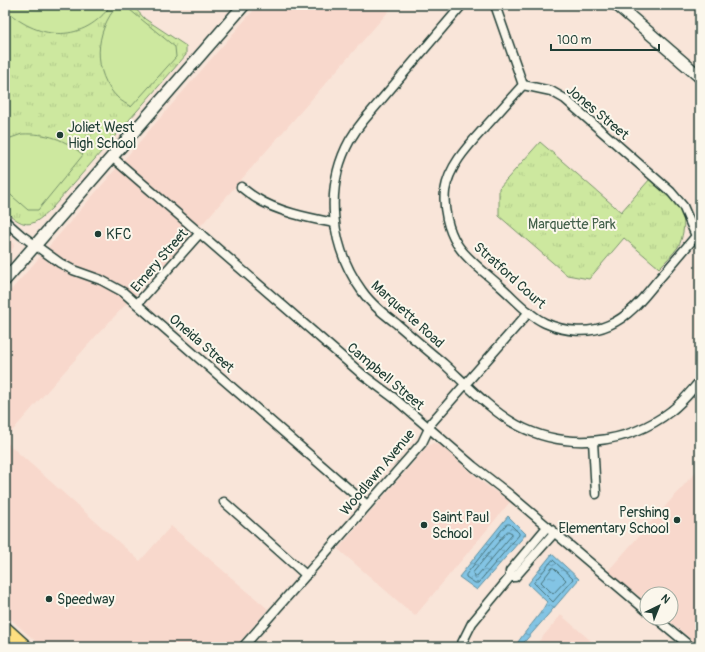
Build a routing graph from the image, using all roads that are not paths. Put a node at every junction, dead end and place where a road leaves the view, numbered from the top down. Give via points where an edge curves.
1 (244, 5) edge
2 (462, 5) edge
3 (495, 5) edge
4 (617, 5) edge
5 (700, 76) edge
6 (523, 85) junction
7 (112, 157) junction
8 (241, 187) dead end
9 (5, 221) edge
10 (334, 223) junction
11 (200, 233) junction
12 (698, 237) edge
13 (35, 245) junction
14 (5, 280) edge
15 (138, 304) junction
16 (529, 312) junction
17 (700, 381) edge
18 (466, 383) junction
19 (428, 429) junction
20 (593, 441) junction
21 (596, 494) dead end
22 (224, 502) dead end
23 (367, 505) junction
24 (547, 527) junction
25 (554, 533) junction
26 (306, 575) junction
27 (510, 577) junction
28 (639, 604) edge
29 (666, 626) edge
30 (5, 628) edge
31 (26, 647) edge
32 (243, 647) edge
33 (460, 647) edge
34 (691, 647) edge

1 - 7 main road
2 - 10 street, Marquette Road via 350,140 335,185
3 - 6 street
4 - 5 main road
6 - 12 street, Jones Street via 551,92 565,99 666,187 683,206
6 - 16 street, Stratford Court via 462,153 451,173 445,192 446,210 457,245
7 - 11 street, Campbell Street
7 - 13 main road
8 - 10 street via 271,205
9 - 13 street, Oneida Street
10 - 18 street, Marquette Road via 341,252 362,291 378,309
11 - 15 street, Emery Street
11 - 19 street, Campbell Street
12 - 16 street, Stratford Court via 638,304 610,325 594,330 562,329 544,323
13 - 14 main road
13 - 15 street, Oneida Street via 66,267 111,285
15 - 23 street, Oneida Street
16 - 18 street, Woodlawn Avenue
17 - 20 street, Marquette Road via 671,411 652,423 632,433
18 - 19 street, Woodlawn Avenue
18 - 20 street, Marquette Road via 496,411 537,434 557,440
19 - 23 street, Woodlawn Avenue via 422,443
19 - 24 street, Campbell Street
20 - 21 street
22 - 26 street
23 - 26 street, Woodlawn Avenue
24 - 25 street, Campbell Street
24 - 27 street via 510,570
25 - 27 street via 516,577
25 - 28 street, Campbell Street
26 - 32 street, Woodlawn Avenue
27 - 33 street via 472,623
29 - 34 street
30 - 31 main road

